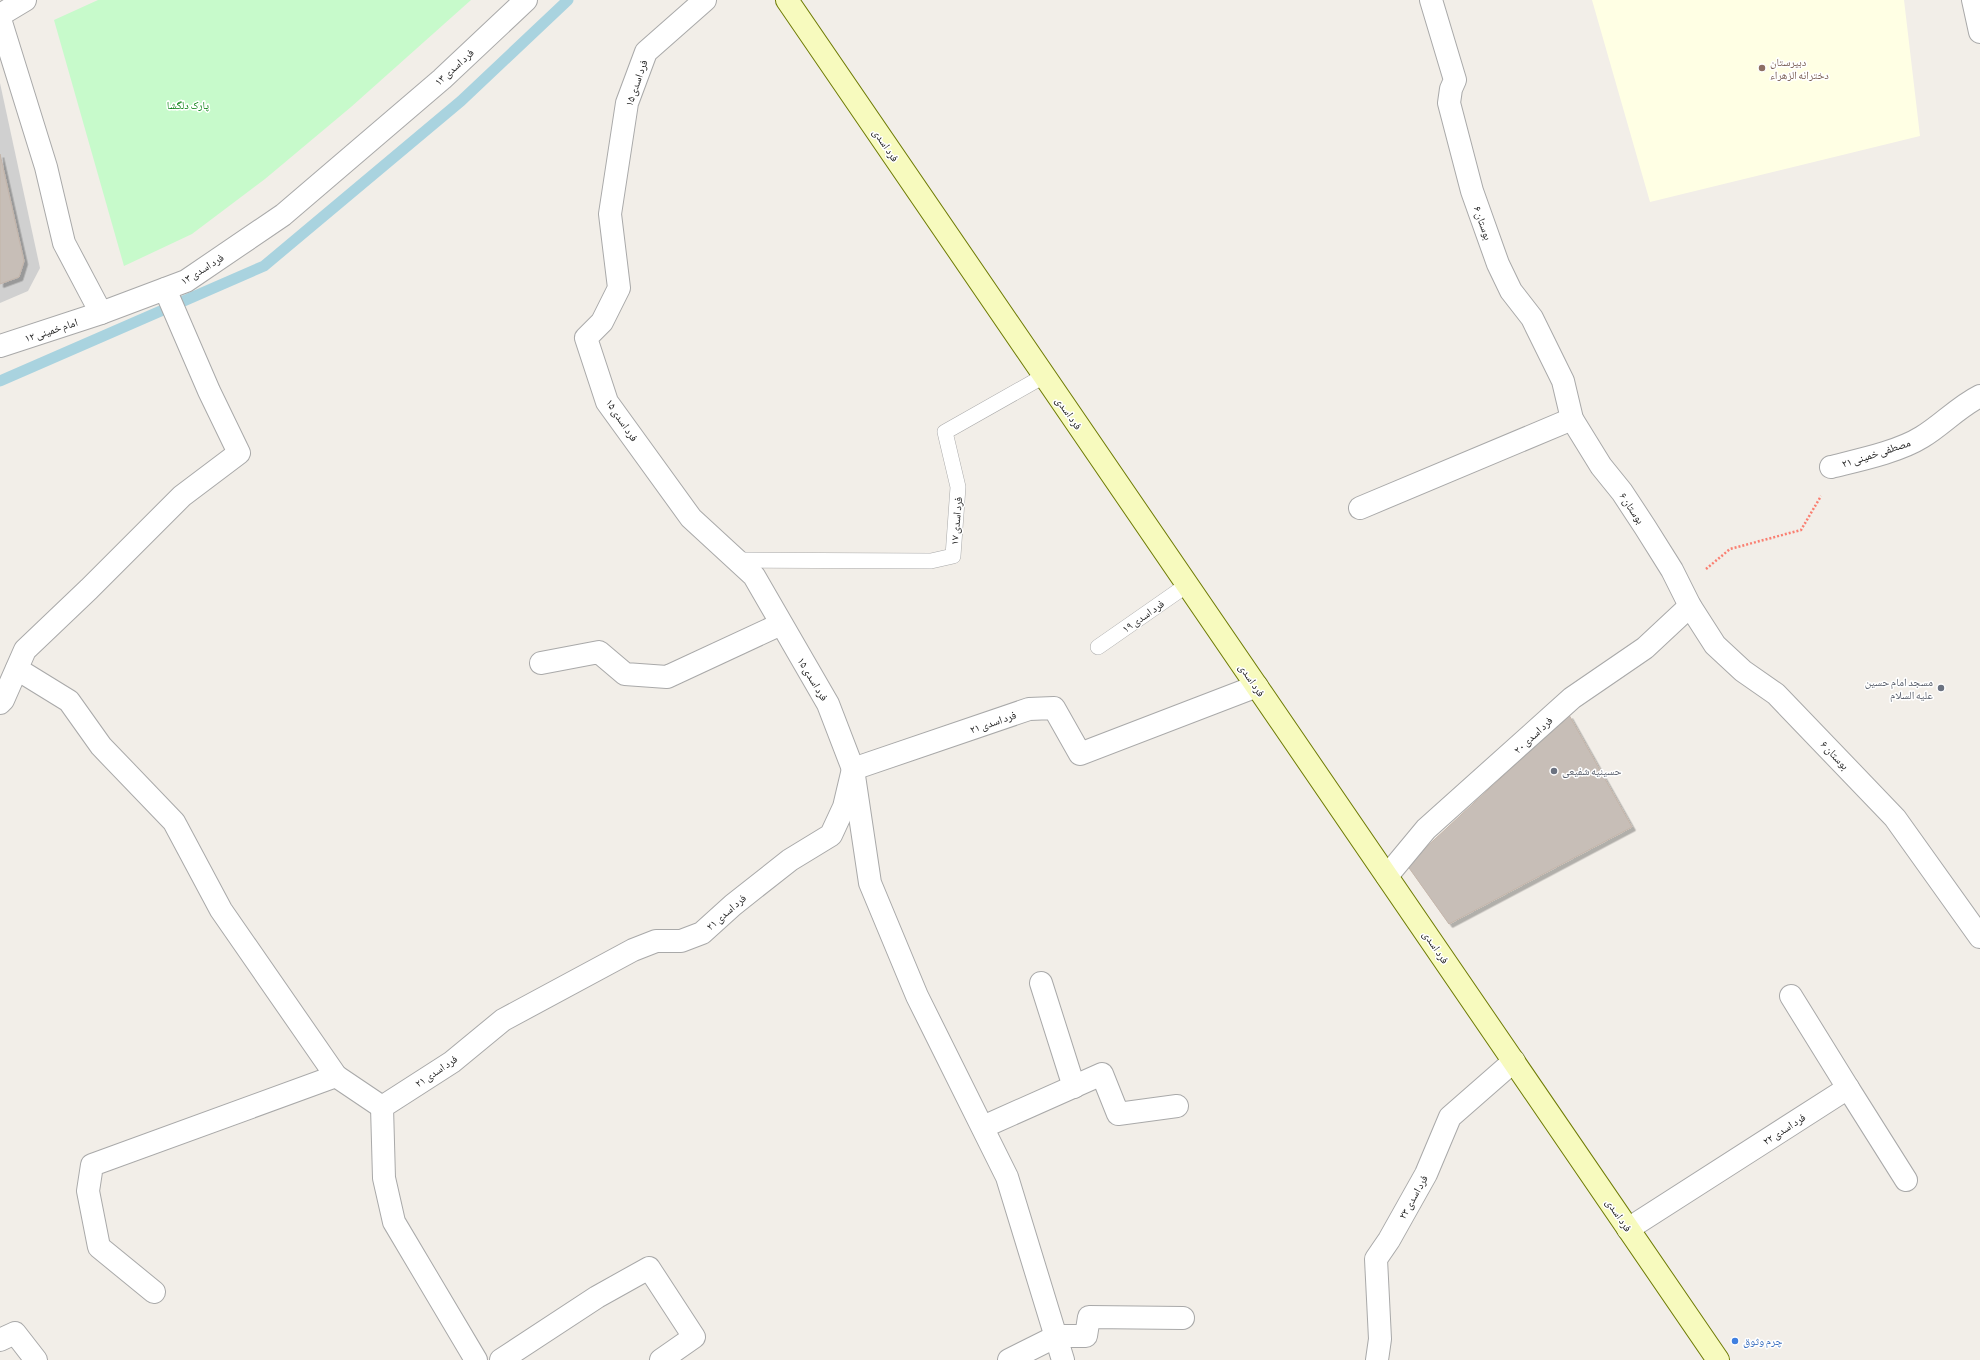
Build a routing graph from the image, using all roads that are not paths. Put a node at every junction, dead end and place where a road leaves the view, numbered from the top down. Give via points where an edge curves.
1 (25, 0) edge
2 (526, 0) edge
3 (705, 0) edge
4 (786, 0) edge
5 (1431, 0) edge
6 (1974, 0) edge
7 (0, 15) edge
8 (0, 19) edge
9 (1980, 32) edge
10 (165, 289) junction
11 (101, 314) junction
12 (0, 346) edge
13 (1044, 376) junction
14 (1980, 396) edge
15 (1572, 419) junction
16 (1831, 467) road end
17 (1360, 508) dead end
18 (737, 560) junction
19 (1188, 585) junction
20 (1690, 606) junction
21 (781, 624) junction
22 (1098, 647) dead end
23 (541, 663) dead end
24 (17, 669) junction
25 (1257, 686) junction
26 (0, 703) edge
27 (853, 769) junction
28 (1387, 876) junction
29 (1980, 937) edge
30 (1041, 983) dead end
31 (1791, 996) dead end
32 (1514, 1061) junction
33 (336, 1076) junction
34 (1074, 1087) junction
35 (1848, 1088) junction
36 (1177, 1106) dead end
37 (382, 1107) junction
38 (983, 1127) junction
39 (1906, 1180) dead end
40 (1628, 1229) junction
41 (154, 1292) dead end
42 (1183, 1318) dead end
43 (1057, 1336) junction
44 (0, 1340) edge
45 (36, 1360) edge
46 (476, 1360) edge
47 (501, 1360) edge
48 (661, 1360) edge
49 (1009, 1360) edge
50 (1063, 1360) edge
51 (1377, 1360) edge
52 (1718, 1360) edge

1 - 7 street
2 - 10 street, فرد اسدی ۱۳ via 442,79 282,215 186,281
3 - 18 street, فرد اسدی ۱۵ via 646,52 627,102 610,214 620,288 602,322 586,338 607,402 692,518
4 - 13 main road, فرد اسدی
5 - 15 street, بوستان ۶ via 1455,80 1449,104 1472,191 1488,239 1511,291 1532,318 1563,381
6 - 9 street
8 - 11 street via 46,167 64,243
10 - 11 street, فرد اسدی ۱۳
10 - 24 street via 239,453 182,496 25,650
11 - 12 street, امام خمینی ۱۲
13 - 18 lane, فرد اسدی ۱۷ via 945,432 958,487 953,556 931,561
13 - 19 main road, فرد اسدی
14 - 16 street, مصطفی خمینی ۲۱ via 1967,402 1922,437 1867,458
15 - 17 street
15 - 20 street, بوستان ۶ via 1601,466 1645,527 1672,570
18 - 21 street, فرد اسدی ۱۵ via 754,576
19 - 22 lane, فرد اسدی ۱۹
19 - 25 main road, فرد اسدی
20 - 28 street, فرد اسدی ۲۰ via 1645,648 1572,698 1426,829
20 - 29 street, بوستان ۶ via 1715,645 1743,671 1776,694 1895,818
21 - 23 street via 667,677 625,674 599,652
21 - 27 street, فرد اسدی ۱۵ via 828,704
24 - 26 street
24 - 33 street via 69,701 100,746 174,822 220,910
25 - 27 street, فرد اسدی ۲۱ via 1080,754 1054,708 1030,709
25 - 28 main road, فرد اسدی
27 - 37 street, فرد اسدی ۲۱ via 844,807 831,835 790,860 702,933 681,941 656,941 633,950 503,1020 452,1062
27 - 38 street, فرد اسدی ۱۵ via 870,883 917,996
28 - 32 main road, فرد اسدی
30 - 34 street
31 - 35 street
32 - 40 main road, فرد اسدی
32 - 51 street, فرد اسدی ۲۳ via 1450,1117 1426,1174 1376,1259 1380,1339
33 - 37 street
33 - 41 street via 92,1165 88,1191 99,1247
34 - 36 street via 1102,1074 1118,1114
34 - 38 street
35 - 39 street
35 - 40 street, فرد اسدی ۲۲
37 - 46 street via 384,1178 394,1222
38 - 43 street, فرد اسدی ۱۵ via 1007,1177
40 - 52 main road, فرد اسدی
42 - 43 street via 1089,1317 1086,1336
43 - 49 street
43 - 50 street, فرد اسدی ۱۵
44 - 45 street via 16,1333
47 - 48 street via 597,1297 649,1268 694,1337

